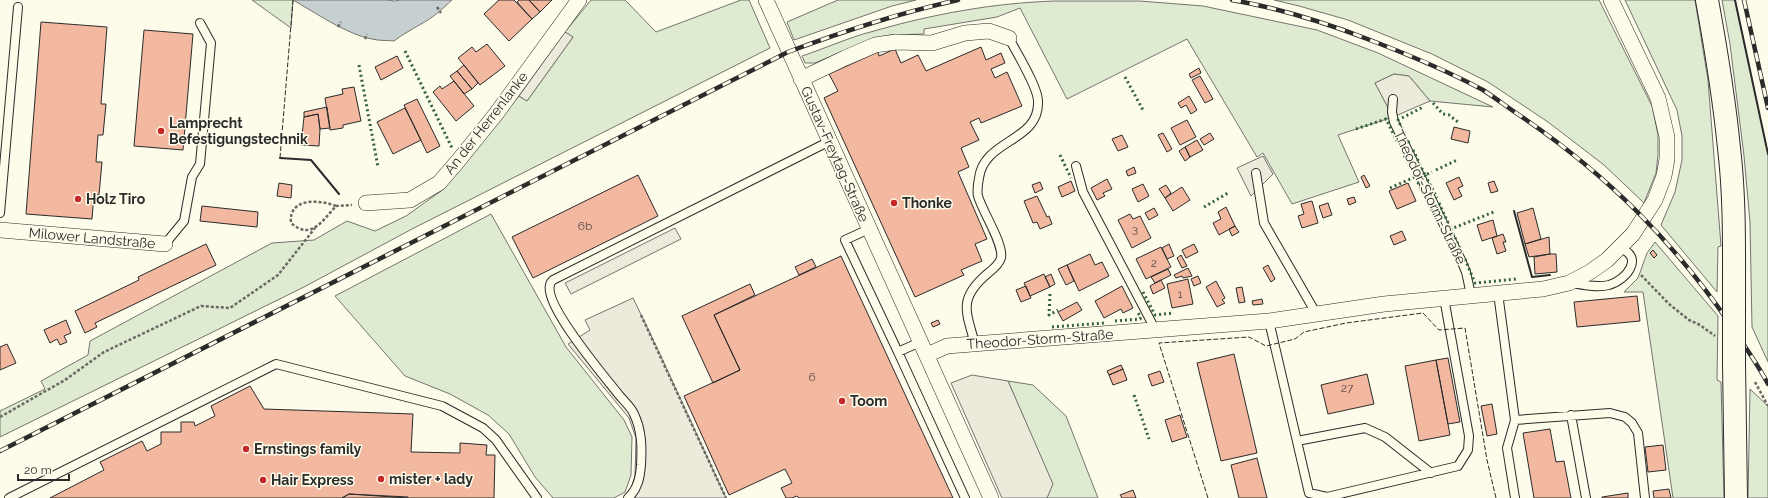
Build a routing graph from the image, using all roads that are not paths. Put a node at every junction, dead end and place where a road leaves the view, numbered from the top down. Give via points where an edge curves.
1 (579, 0) edge
2 (766, 0) edge
3 (1611, 0) edge
4 (1706, 0) edge
5 (18, 7) dead end
6 (200, 23) dead end
7 (1009, 38) joint
8 (801, 79) junction
9 (1393, 99) dead end
10 (830, 142) junction
11 (1076, 166) dead end
12 (1256, 173) dead end
13 (366, 203) road end
14 (0, 213) edge
15 (869, 229) junction
16 (0, 230) edge
17 (165, 244) joint
18 (1619, 248) junction
19 (1569, 283) junction
20 (1498, 293) junction
21 (1470, 295) junction
22 (1444, 298) junction
23 (1317, 315) junction
24 (1269, 321) junction
25 (1156, 331) junction
26 (920, 342) junction
27 (975, 344) junction
28 (898, 352) junction
29 (927, 355) junction
30 (1571, 415) junction
31 (1515, 420) junction
32 (1297, 441) junction
33 (1431, 474) junction
34 (9, 498) edge
35 (537, 498) edge
36 (628, 498) edge
37 (965, 498) edge
38 (991, 498) edge
39 (1515, 498) edge
40 (1586, 498) edge
41 (1645, 498) edge
42 (1736, 498) edge

1 - 13 street, An der Herrenlanke via 496,114 439,183 410,200
2 - 8 street, Gustav-Freytag-Straße
3 - 18 street, Theodor-Storm-Straße via 1658,98 1667,137 1664,176 1655,200 1633,234
4 - 42 main road, bridge via 1715,45 1729,149 1734,218
5 - 14 lane
6 - 17 lane, Milower Landstraße via 212,43 200,164 192,177 184,221
7 - 8 street, Gustav-Freytag-Straße via 989,31 965,33 932,43 896,42 875,45
7 - 27 lane via 1038,100 1034,123 989,155 979,176 978,195 1000,248 1001,258 995,268 981,279 968,295 966,310
8 - 10 street, Gustav-Freytag-Straße
9 - 21 lane, Theodor-Storm-Straße via 1394,122 1461,260
10 - 15 street, Gustav-Freytag-Straße
10 - 36 lane via 553,280 550,294 561,318 633,412 639,426 642,452 640,478 633,494
11 - 25 lane via 1083,192
12 - 23 lane via 1264,223
15 - 26 street, Gustav-Freytag-Straße
15 - 28 lane, Gustav-Freytag-Straße via 845,240
16 - 17 street, Milower Landstraße
18 - 19 street, Theodor-Storm-Straße via 1601,264
18 - 19 lane via 1632,259 1632,266 1622,280 1608,286
19 - 20 street, Theodor-Storm-Straße via 1542,289
20 - 21 street, Theodor-Storm-Straße
20 - 31 lane
21 - 22 street, Theodor-Storm-Straße
22 - 23 street, Theodor-Storm-Straße via 1384,304
22 - 33 lane via 1469,436 1468,450 1458,466
23 - 24 street, Theodor-Storm-Straße
24 - 25 street, Theodor-Storm-Straße
24 - 32 lane
25 - 27 street, Theodor-Storm-Straße
26 - 28 lane
26 - 29 street, Gustav-Freytag-Straße
27 - 29 street, Theodor-Storm-Straße via 947,346
28 - 37 lane, Gustav-Freytag-Straße
29 - 38 street, Gustav-Freytag-Straße
30 - 31 lane
30 - 40 lane
30 - 41 lane via 1610,413 1624,417 1632,423 1638,433
31 - 39 lane via 1506,448
32 - 33 lane via 1365,428 1385,437
32 - 33 lane via 1308,493 1327,497
34 - 35 lane via 276,364 442,406 483,428 496,440

